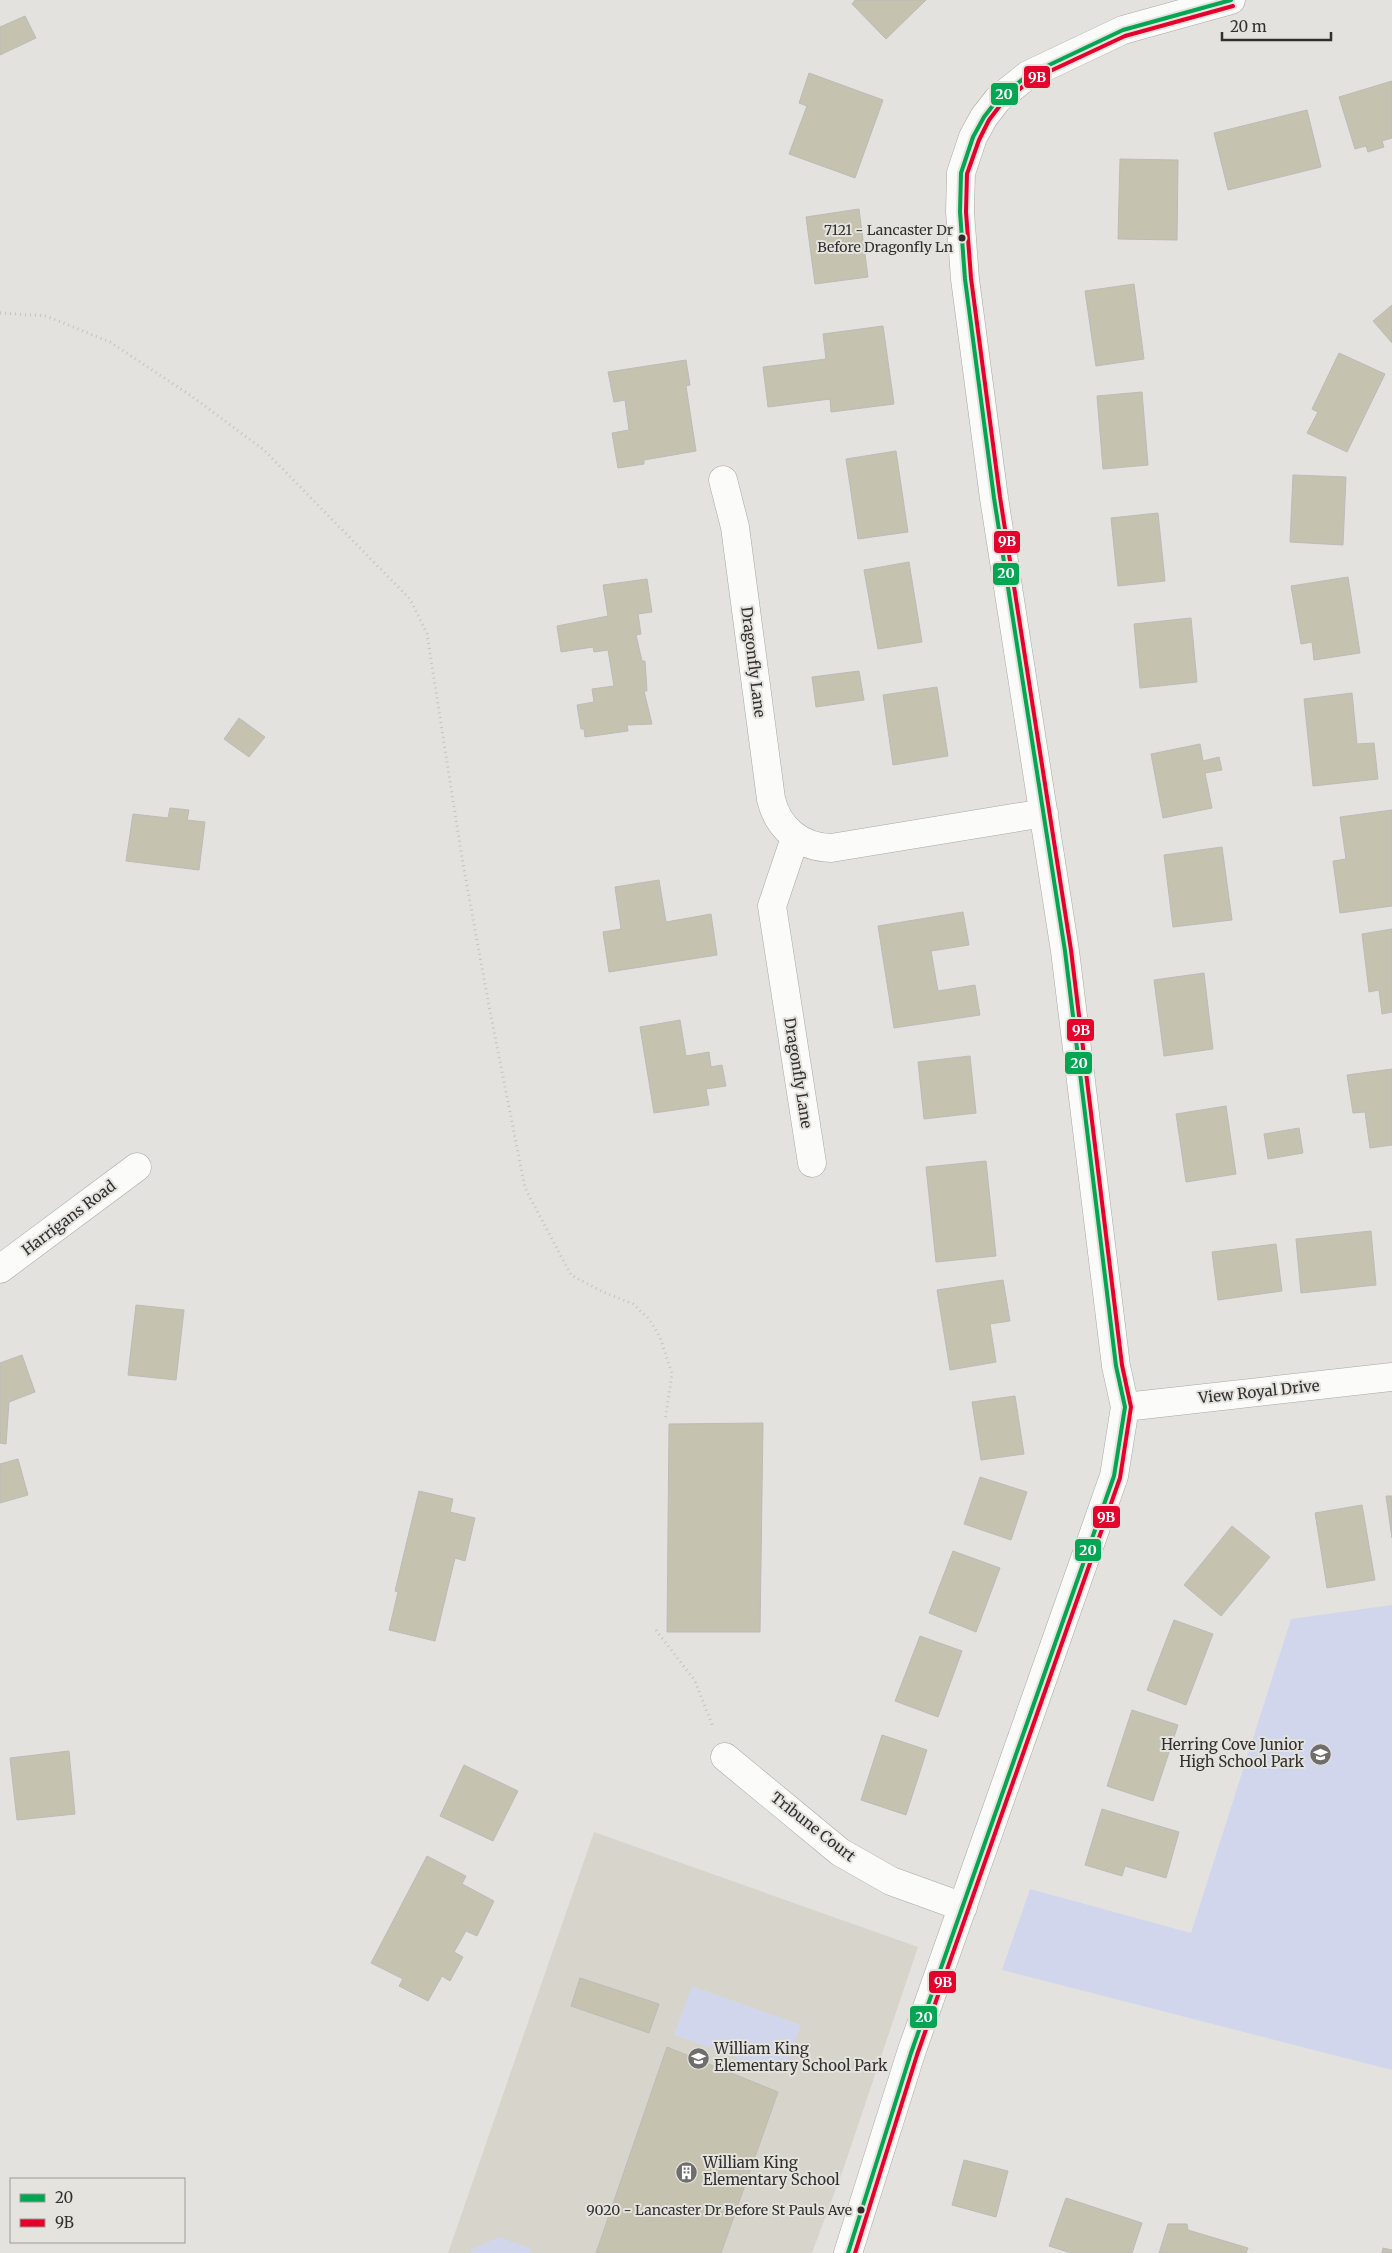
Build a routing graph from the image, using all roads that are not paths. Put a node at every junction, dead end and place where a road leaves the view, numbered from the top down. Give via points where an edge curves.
1 (1231, 0) edge
2 (723, 480) dead end
3 (1044, 813) junction
4 (796, 838) junction
5 (812, 1163) dead end
6 (137, 1167) dead end
7 (0, 1269) edge
8 (1392, 1377) edge
9 (1126, 1407) junction
10 (725, 1757) road end
11 (963, 1907) junction
12 (848, 2253) edge

1 - 3 street via 1123,30 1028,75 998,99 984,117 973,137 961,173 965,279 994,498
2 - 4 street, Dragonfly Lane via 735,527 771,799 782,824
3 - 4 street, Dragonfly Lane via 831,848 812,846
3 - 9 street via 1066,951 1116,1366
4 - 5 street, Dragonfly Lane via 772,906
6 - 7 street, Harrigans Road
8 - 9 street, View Royal Drive
9 - 11 street via 1114,1476
10 - 11 street, Tribune Court via 840,1852 891,1881
11 - 12 street via 911,2053

